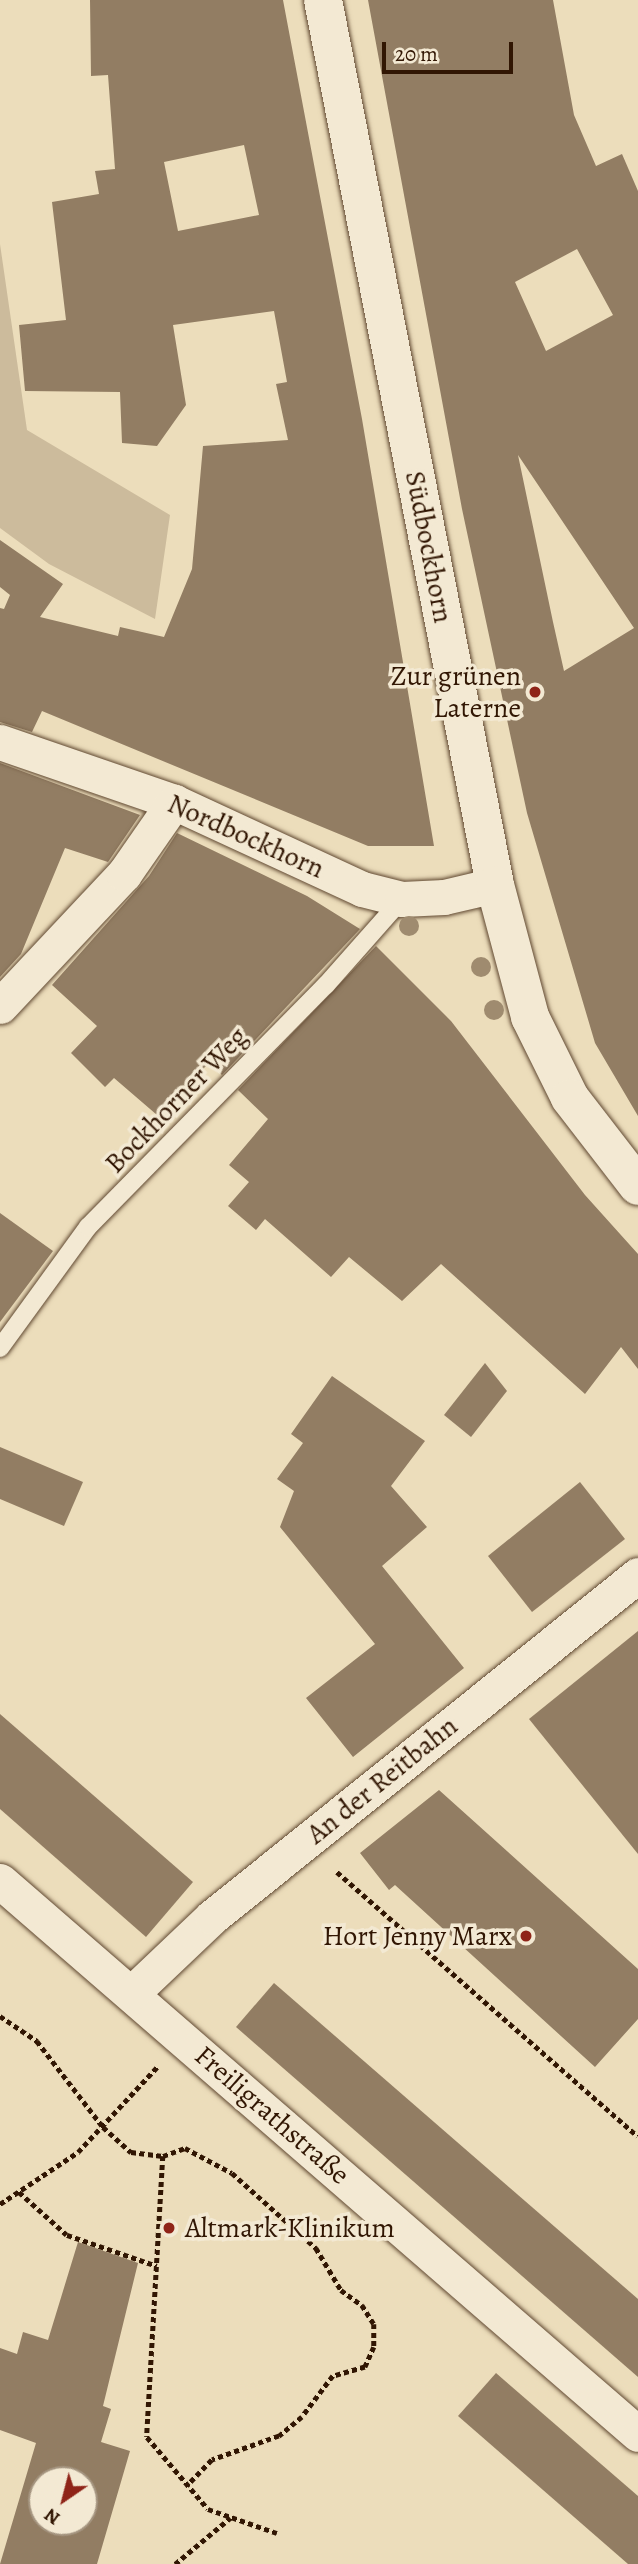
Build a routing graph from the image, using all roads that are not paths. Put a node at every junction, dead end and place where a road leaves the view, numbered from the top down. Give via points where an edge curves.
1 (323, 0) edge
2 (0, 742) edge
3 (174, 802) junction
4 (495, 885) junction
5 (402, 900) junction
6 (0, 1006) edge
7 (638, 1186) edge
8 (0, 1348) edge
9 (638, 1574) edge
10 (0, 1881) edge
11 (132, 1993) junction
12 (638, 2434) edge

1 - 4 street, Südbockhorn
2 - 3 street, Nordbockhorn
3 - 5 street, Nordbockhorn via 362,889
3 - 6 street via 124,874
4 - 5 street, Nordbockhorn via 444,897
4 - 7 street, Südbockhorn via 544,1052 570,1098
5 - 8 lane, Bockhorner Weg via 326,985 88,1227
9 - 11 street, An der Reitbahn via 222,1909
10 - 11 street, Freiligrathstraße
11 - 12 street, Freiligrathstraße

